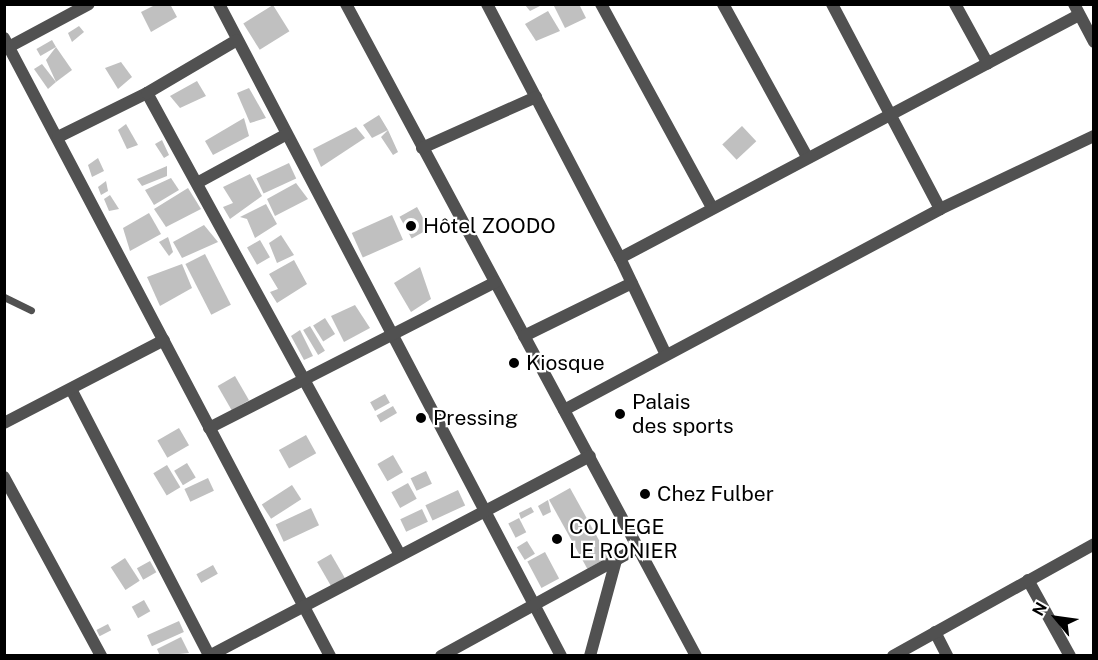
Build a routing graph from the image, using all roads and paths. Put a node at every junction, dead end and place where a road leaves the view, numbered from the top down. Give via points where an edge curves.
1 (88, 4) edge
2 (219, 4) edge
3 (487, 4) edge
4 (601, 4) edge
5 (723, 4) edge
6 (832, 4) edge
7 (955, 4) edge
8 (347, 5) edge
9 (1076, 10) edge
10 (237, 40) junction
11 (1094, 42) edge
12 (6, 44) edge
13 (987, 64) junction
14 (147, 93) junction
15 (536, 97) junction
16 (891, 116) junction
17 (287, 134) junction
18 (1094, 136) edge
19 (58, 137) junction
20 (422, 148) junction
21 (807, 157) junction
22 (197, 183) junction
23 (712, 208) junction
24 (940, 209) junction
25 (620, 258) junction
26 (495, 282) junction
27 (632, 283) junction
28 (4, 297) edge
29 (31, 310) dead end
30 (389, 334) junction
31 (524, 336) junction
32 (164, 340) junction
33 (666, 355) junction
34 (302, 379) junction
35 (71, 389) junction
36 (564, 410) junction
37 (4, 423) edge
38 (209, 428) junction
39 (590, 456) junction
40 (4, 477) edge
41 (483, 512) junction
42 (1094, 544) edge
43 (639, 548) junction
44 (400, 555) junction
45 (616, 560) junction
46 (1028, 580) junction
47 (534, 605) junction
48 (304, 607) junction
49 (935, 632) junction
50 (209, 655) edge
51 (101, 656) edge
52 (330, 656) edge
53 (441, 656) edge
54 (561, 656) edge
55 (590, 656) edge
56 (696, 656) edge
57 (893, 656) edge
58 (947, 656) edge
59 (1070, 656) edge

1 - 12 street
2 - 10 street
3 - 15 street
4 - 23 street
5 - 21 street
6 - 16 street
7 - 13 street
8 - 20 street
9 - 11 street
9 - 13 street
10 - 14 street
10 - 17 street
12 - 19 street
13 - 16 street
14 - 19 street
14 - 22 street
15 - 20 street
15 - 25 street
16 - 21 street
16 - 24 street
17 - 22 street
17 - 30 street
18 - 24 street
19 - 32 street
20 - 26 street
21 - 23 street
22 - 34 street
23 - 25 street
24 - 33 street
25 - 27 street
26 - 30 street
26 - 31 street
27 - 31 street
27 - 33 street
28 - 29 lane
30 - 34 street
30 - 41 street
31 - 36 street
32 - 35 street
32 - 38 street
33 - 36 street
34 - 38 street
34 - 44 street
35 - 37 street
35 - 50 street
36 - 39 street
38 - 48 street
39 - 41 street
39 - 43 street
40 - 51 street
41 - 44 street
41 - 47 street
42 - 46 street
43 - 45 street
43 - 56 street
44 - 48 street
45 - 47 street
45 - 55 street
46 - 49 street
46 - 59 street
47 - 53 street
47 - 54 street
48 - 50 street
48 - 52 street
49 - 57 street
49 - 58 street

